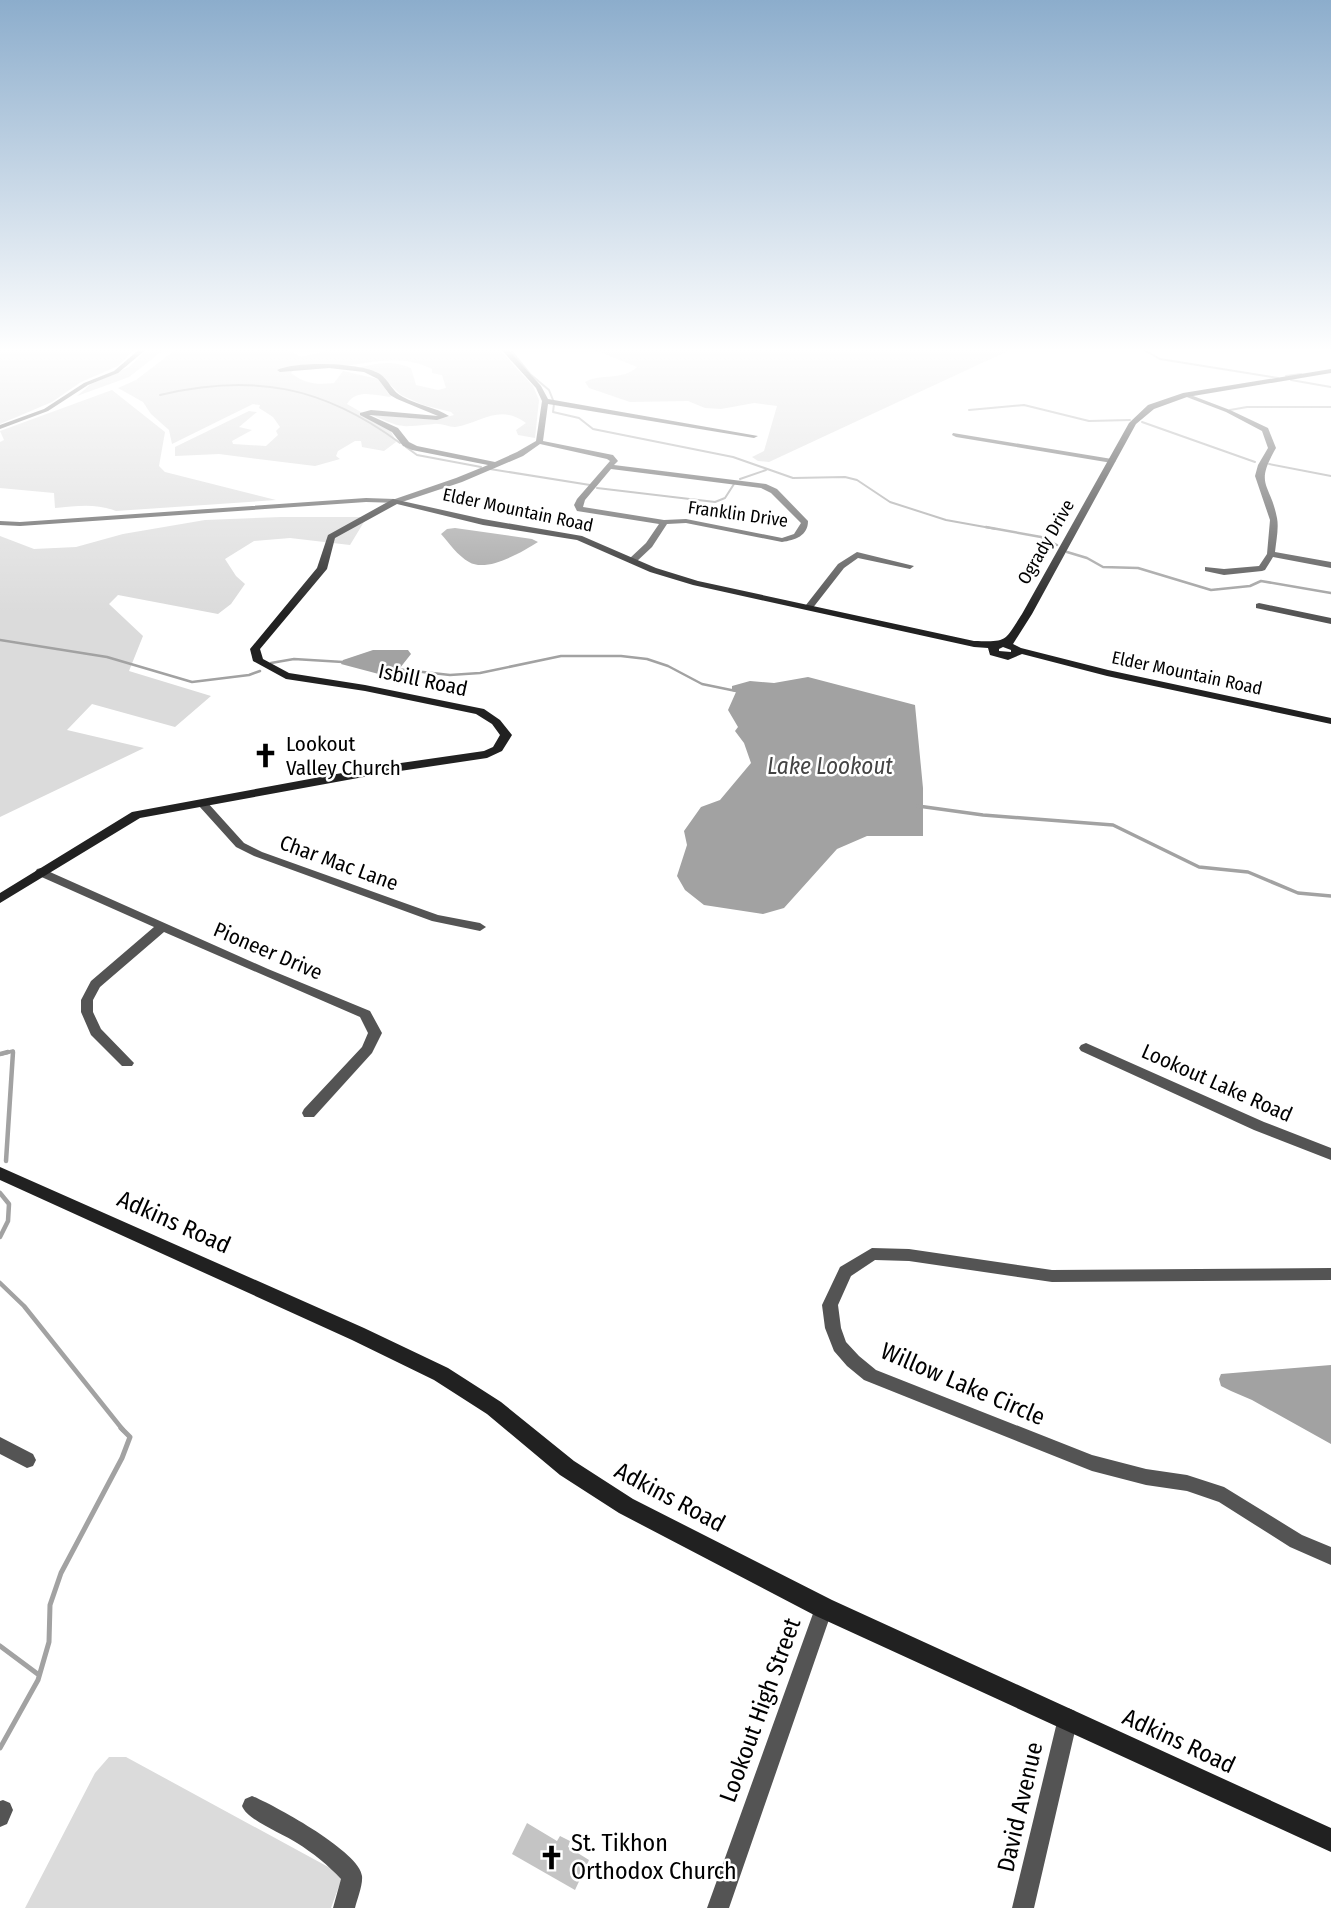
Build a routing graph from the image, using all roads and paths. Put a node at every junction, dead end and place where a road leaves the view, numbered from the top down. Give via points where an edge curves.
1 (400, 436) edge
2 (540, 436) edge
3 (963, 436) edge
4 (1126, 436) edge
5 (1268, 436) edge
6 (539, 442) junction
7 (1112, 461) junction
8 (494, 464) junction
9 (610, 467) junction
10 (396, 501) junction
11 (664, 522) junction
12 (0, 523) edge
13 (1271, 554) junction
14 (632, 561) junction
15 (1331, 565) edge
16 (910, 566) dead end
17 (1208, 569) dead end
18 (1258, 606) dead end
19 (809, 607) junction
20 (1331, 621) edge
21 (1006, 648) junction
22 (1331, 722) edge
23 (203, 804) junction
24 (41, 872) junction
25 (0, 899) edge
26 (163, 926) junction
27 (480, 927) dead end
28 (1086, 1048) dead end
29 (127, 1063) dead end
30 (309, 1114) dead end
31 (1331, 1154) edge
32 (0, 1173) edge
33 (1331, 1274) edge
34 (0, 1446) edge
35 (27, 1460) dead end
36 (1331, 1556) edge
37 (824, 1608) junction
38 (1068, 1718) junction
39 (252, 1806) dead end
40 (1331, 1840) edge
41 (344, 1908) edge
42 (718, 1908) edge
43 (1023, 1908) edge

1 - 8 street via 415,448
2 - 6 street
3 - 7 street
4 - 7 street, Ogrady Drive
5 - 13 street via 1273,449 1259,476 1274,520
6 - 8 street
6 - 9 street, Franklin Drive via 610,457 614,461
7 - 21 street, Ogrady Drive
8 - 10 street
9 - 11 street via 578,508
9 - 11 street, Franklin Drive via 763,485 805,523 794,538 782,540 687,521
10 - 12 street, Elder Mountain Road
10 - 14 street, Elder Mountain Road via 579,538
10 - 23 street, Isbill Road via 331,537 322,569 255,649 258,662 286,676 480,711 506,735 503,743 487,754
11 - 14 street, Franklin Drive
13 - 15 street
13 - 17 street via 1262,568
14 - 19 street, Elder Mountain Road via 696,583
16 - 19 street via 857,555 841,566
18 - 20 street
19 - 21 street, Elder Mountain Road
21 - 22 street, Elder Mountain Road
23 - 24 street, Isbill Road via 136,815
23 - 27 street, Char Mac Lane via 240,845 258,854 436,918
24 - 25 street, Isbill Road
24 - 26 street, Pioneer Drive
26 - 29 street via 95,984 87,1000 96,1032
26 - 30 street, Pioneer Drive via 368,1017 374,1033 367,1050
28 - 31 street, Lookout Lake Road
32 - 37 street, Adkins Road via 432,1370 494,1408 567,1468 626,1506
33 - 36 street, Willow Lake Circle via 1052,1276 872,1254 845,1272 830,1305 840,1346 870,1375 1093,1462 1224,1495 1296,1541
34 - 35 street
37 - 38 street, Adkins Road
37 - 42 street, Lookout High Street
38 - 40 street, Adkins Road
38 - 43 street, David Avenue
39 - 41 street via 309,1836 337,1859 352,1876

